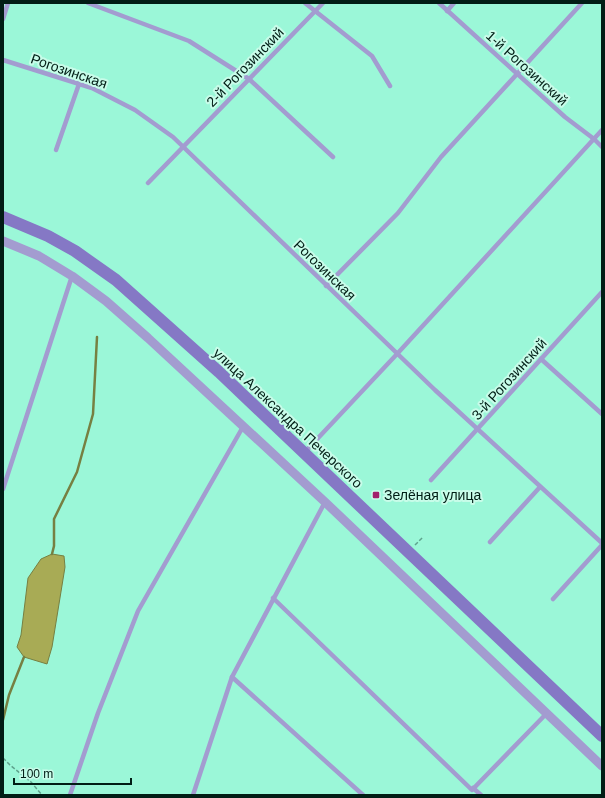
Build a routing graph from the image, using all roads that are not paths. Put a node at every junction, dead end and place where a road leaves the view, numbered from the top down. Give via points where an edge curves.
1 (8, 3) edge
2 (88, 3) edge
3 (305, 3) edge
4 (322, 3) edge
5 (439, 3) edge
6 (454, 3) edge
7 (582, 3) edge
8 (315, 10) junction
9 (447, 10) junction
10 (3, 19) edge
11 (3, 60) edge
12 (517, 74) junction
13 (249, 79) junction
14 (79, 84) junction
15 (390, 86) dead end
16 (602, 130) edge
17 (594, 139) junction
18 (183, 147) junction
19 (602, 147) edge
20 (56, 150) dead end
21 (333, 157) dead end
22 (148, 183) dead end
23 (3, 216) edge
24 (3, 241) edge
25 (72, 276) junction
26 (326, 286) junction
27 (602, 292) edge
28 (397, 354) junction
29 (541, 359) junction
30 (602, 414) edge
31 (244, 426) junction
32 (477, 429) junction
33 (304, 453) junction
34 (431, 480) dead end
35 (540, 487) junction
36 (3, 489) edge
37 (325, 502) junction
38 (490, 542) dead end
39 (602, 544) edge
40 (273, 598) junction
41 (554, 599) dead end
42 (232, 677) junction
43 (547, 713) junction
44 (602, 736) edge
45 (602, 766) edge
46 (473, 788) junction
47 (70, 795) edge
48 (193, 795) edge
49 (363, 795) edge
50 (481, 795) edge

1 - 10 lane
2 - 13 lane via 189,41
3 - 8 lane
4 - 8 lane, 2-й Рогозинский
5 - 9 lane, 1-й Рогозинский
6 - 9 lane
7 - 12 lane
8 - 13 lane, 2-й Рогозинский
8 - 15 lane via 372,56
9 - 12 lane, 1-й Рогозинский
11 - 14 lane, Рогозинская
12 - 17 lane, 1-й Рогозинский via 565,118
12 - 26 lane via 441,157 398,213
13 - 18 lane, 2-й Рогозинский
13 - 21 lane
14 - 18 lane, Рогозинская via 135,110
14 - 20 lane
16 - 17 lane
17 - 19 lane, 1-й Рогозинский
17 - 28 lane
18 - 22 lane, 2-й Рогозинский
18 - 26 lane, Рогозинская
23 - 33 main road, улица Александра Печерского via 75,251 116,280 219,372
24 - 25 street via 39,256
25 - 31 street via 106,301
25 - 36 lane
26 - 28 lane, Рогозинская
27 - 29 lane, 3-й Рогозинский
28 - 32 lane, Рогозинская
28 - 33 lane
29 - 30 lane
29 - 32 lane, 3-й Рогозинский
31 - 37 street
31 - 47 lane via 138,611 98,713
32 - 34 lane, 3-й Рогозинский
32 - 35 lane, Рогозинская
33 - 44 main road, улица Александра Печерского
35 - 38 lane
35 - 39 lane, Рогозинская
37 - 40 lane
37 - 43 street
39 - 41 lane
40 - 42 lane
40 - 46 lane via 472,790
42 - 48 lane
42 - 49 lane
43 - 45 street
43 - 46 lane
46 - 50 lane

